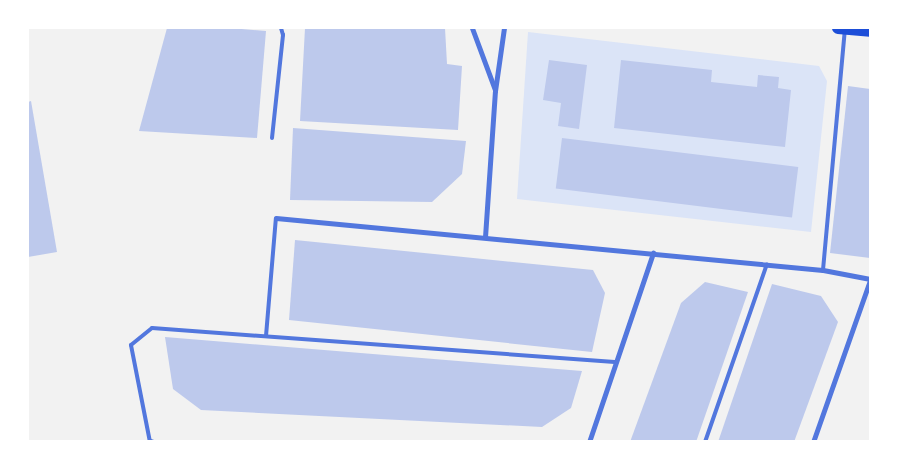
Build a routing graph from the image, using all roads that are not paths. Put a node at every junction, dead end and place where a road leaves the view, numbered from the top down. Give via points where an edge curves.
1 (281, 28) edge
2 (472, 28) edge
3 (504, 28) edge
4 (838, 28) edge
5 (845, 28) edge
6 (870, 31) edge
7 (495, 90) junction
8 (272, 138) dead end
9 (276, 218) joint
10 (485, 238) junction
11 (653, 254) junction
12 (767, 264) junction
13 (823, 270) junction
14 (870, 279) edge
15 (266, 336) junction
16 (615, 362) junction
17 (151, 441) edge
18 (589, 442) edge
19 (705, 442) edge
20 (813, 442) edge

1 - 8 lane via 283,35
2 - 7 street
3 - 7 street
4 - 5 main road
5 - 6 main road
5 - 13 lane
7 - 10 street
9 - 10 street
9 - 15 lane
10 - 11 street
11 - 12 street
11 - 16 street
12 - 13 street
12 - 19 lane
13 - 14 street
14 - 20 street
15 - 16 lane
15 - 17 lane via 152,328 131,345
16 - 18 street

